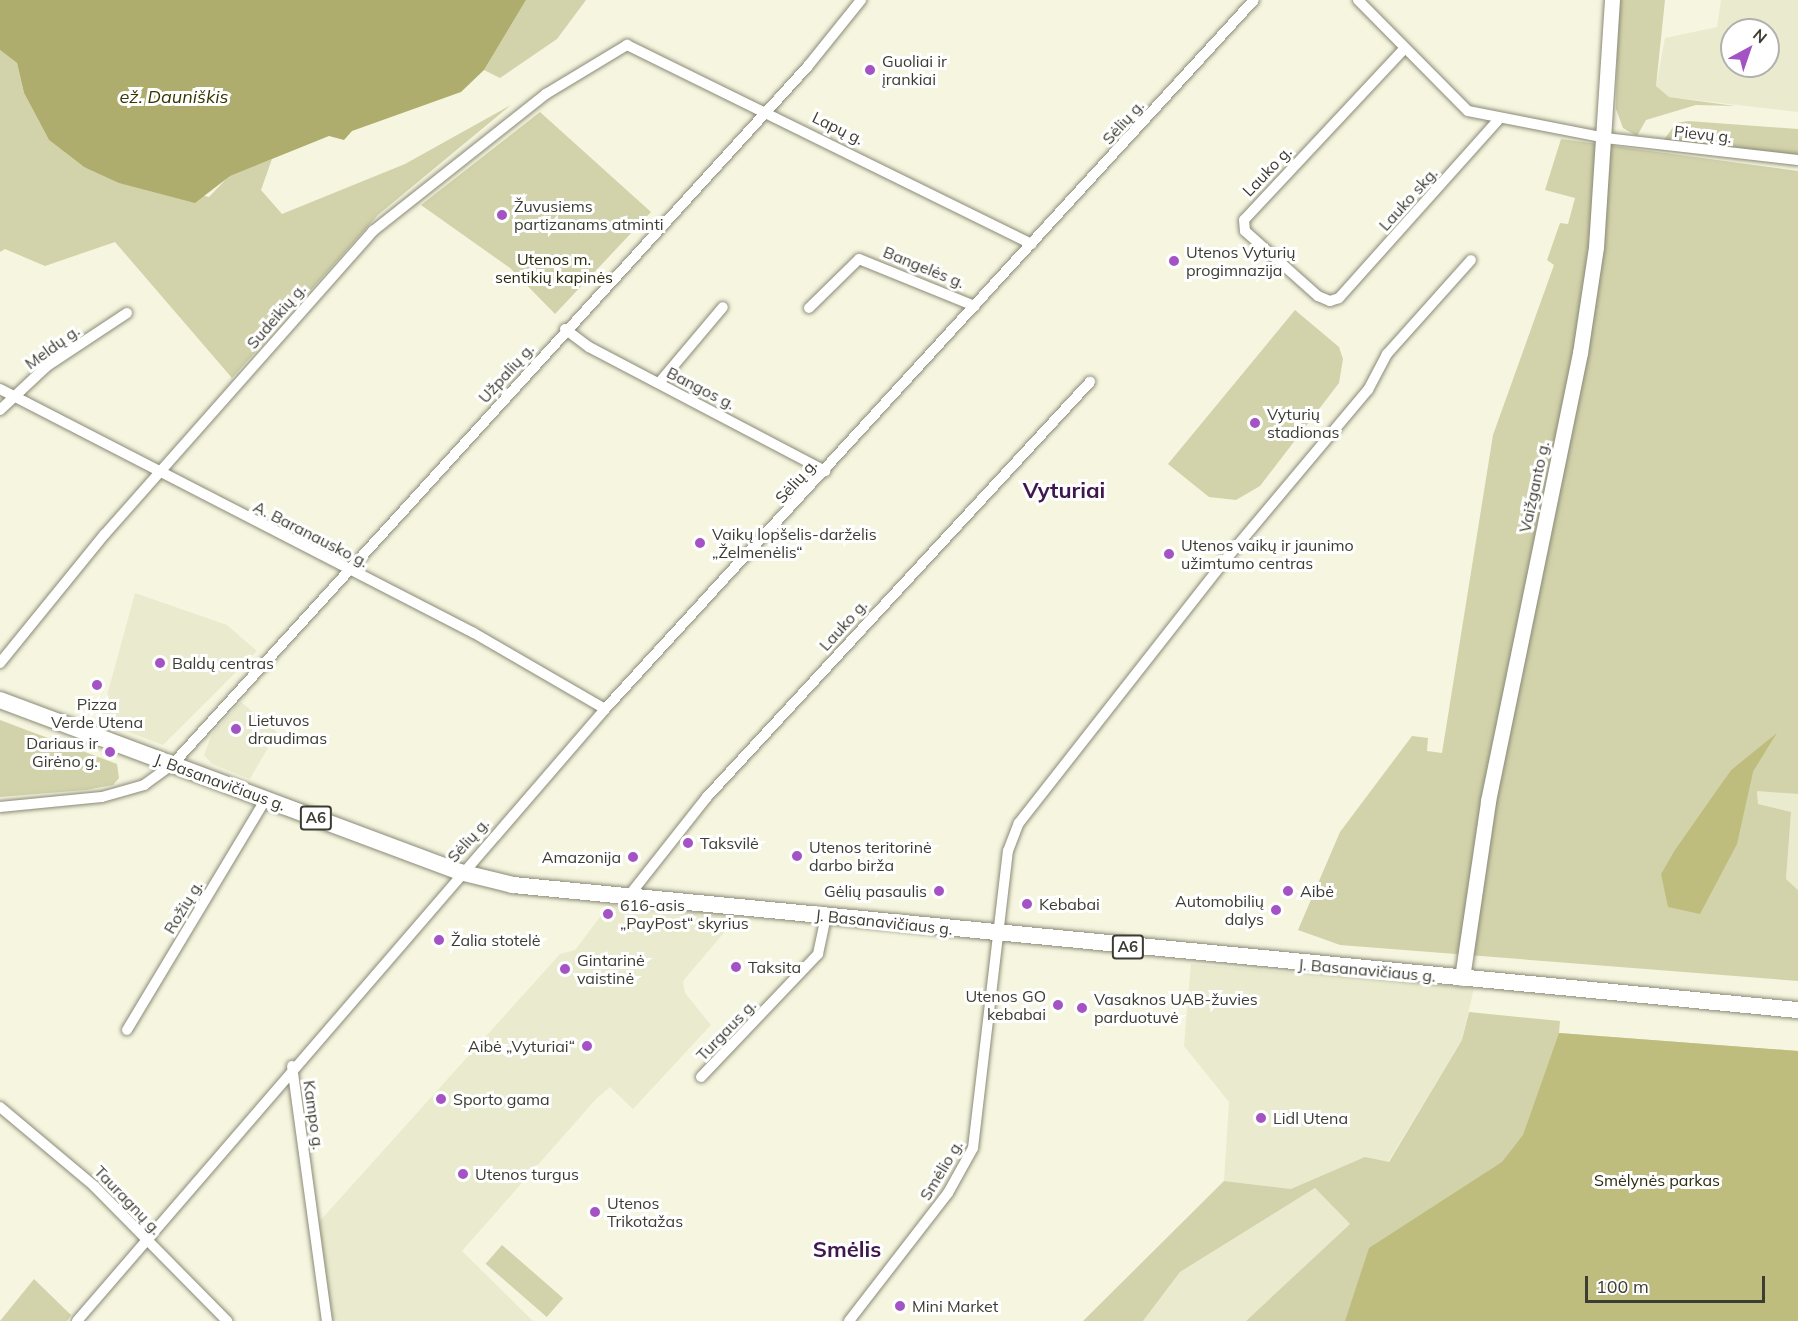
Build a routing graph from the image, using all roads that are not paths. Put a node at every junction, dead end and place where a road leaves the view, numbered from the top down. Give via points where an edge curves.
1 (861, 0) edge
2 (1254, 0) edge
3 (1358, 0) edge
4 (1612, 0) edge
5 (627, 45) joint
6 (1404, 49) junction
7 (767, 110) junction
8 (1498, 120) junction
9 (1605, 138) junction
10 (1798, 160) edge
11 (1032, 244) junction
12 (1471, 260) dead end
13 (1339, 298) joint
14 (975, 306) junction
15 (723, 307) dead end
16 (809, 308) dead end
17 (127, 313) dead end
18 (565, 329) junction
19 (1090, 382) dead end
20 (659, 383) junction
21 (0, 389) edge
22 (13, 396) junction
23 (0, 410) edge
24 (825, 471) junction
25 (162, 473) junction
26 (348, 571) junction
27 (0, 663) edge
28 (0, 700) edge
29 (605, 709) junction
30 (172, 765) junction
31 (266, 798) junction
32 (0, 807) edge
33 (460, 872) junction
34 (628, 897) junction
35 (826, 915) junction
36 (1000, 934) junction
37 (1462, 978) junction
38 (1798, 1010) edge
39 (127, 1030) dead end
40 (292, 1066) junction
41 (701, 1077) dead end
42 (0, 1107) edge
43 (145, 1239) junction
44 (77, 1321) edge
45 (227, 1321) edge
46 (327, 1321) edge
47 (849, 1321) edge

1 - 7 street, Užpalių g.
2 - 11 street, Sėlių g.
3 - 6 street, Pievų g.
4 - 9 main road, Vaižganto g.
5 - 7 street, Lapų g.
5 - 25 street, Sudeikių g. via 546,94 373,231
6 - 8 street, Pievų g. via 1457,104
6 - 13 street, Lauko g. via 1244,220 1245,231 1318,296 1330,301
7 - 11 street, Lapų g.
7 - 18 street, Užpalių g.
8 - 9 street, Pievų g.
8 - 13 street, Lauko skg.
9 - 10 street, Pievų g.
9 - 37 main road, Vaižganto g. via 1580,352 1488,801
11 - 14 street, Sėlių g.
12 - 36 street, Smėlio g. via 1387,354 1368,390 1221,565 1019,823 1008,851
14 - 16 street, Bangelės g. via 859,260
14 - 24 street, Sėlių g.
15 - 20 street
17 - 22 street, Meldų g.
18 - 20 street, Bangos g.
18 - 26 street, Užpalių g.
19 - 34 street, Lauko g. via 707,797
20 - 24 street, Bangos g.
21 - 22 street, A. Baranausko g.
22 - 23 street, Meldų g.
22 - 25 street, A. Baranausko g.
24 - 29 street, Sėlių g.
25 - 26 street, A. Baranausko g.
25 - 27 street, Sudeikių g.
26 - 29 street, A. Baranausko g. via 474,633
26 - 30 street, Užpalių g.
28 - 30 main road, J. Basanavičiaus g. / A6
29 - 33 street, Sėlių g.
30 - 31 main road, J. Basanavičiaus g. / A6
30 - 32 street, Užpalių g. via 144,785 102,797
31 - 33 main road, J. Basanavičiaus g. / A6
31 - 39 street, Rožių g.
33 - 34 main road, J. Basanavičiaus g. / A6 via 513,885
33 - 40 street, Sėlių g.
34 - 35 main road, J. Basanavičiaus g. / A6
35 - 36 main road, J. Basanavičiaus g. / A6
35 - 41 street, Turgaus g. via 818,954
36 - 37 main road, J. Basanavičiaus g. / A6
36 - 47 street, Smėlio g. via 973,1148 948,1193
37 - 38 main road, J. Basanavičiaus g. / A6
40 - 43 street, Kampo g.
40 - 46 street, Kampo g.
42 - 43 street, Tauragnų g. via 68,1161
43 - 44 street, Kampo g.
43 - 45 street, Tauragnų g.

